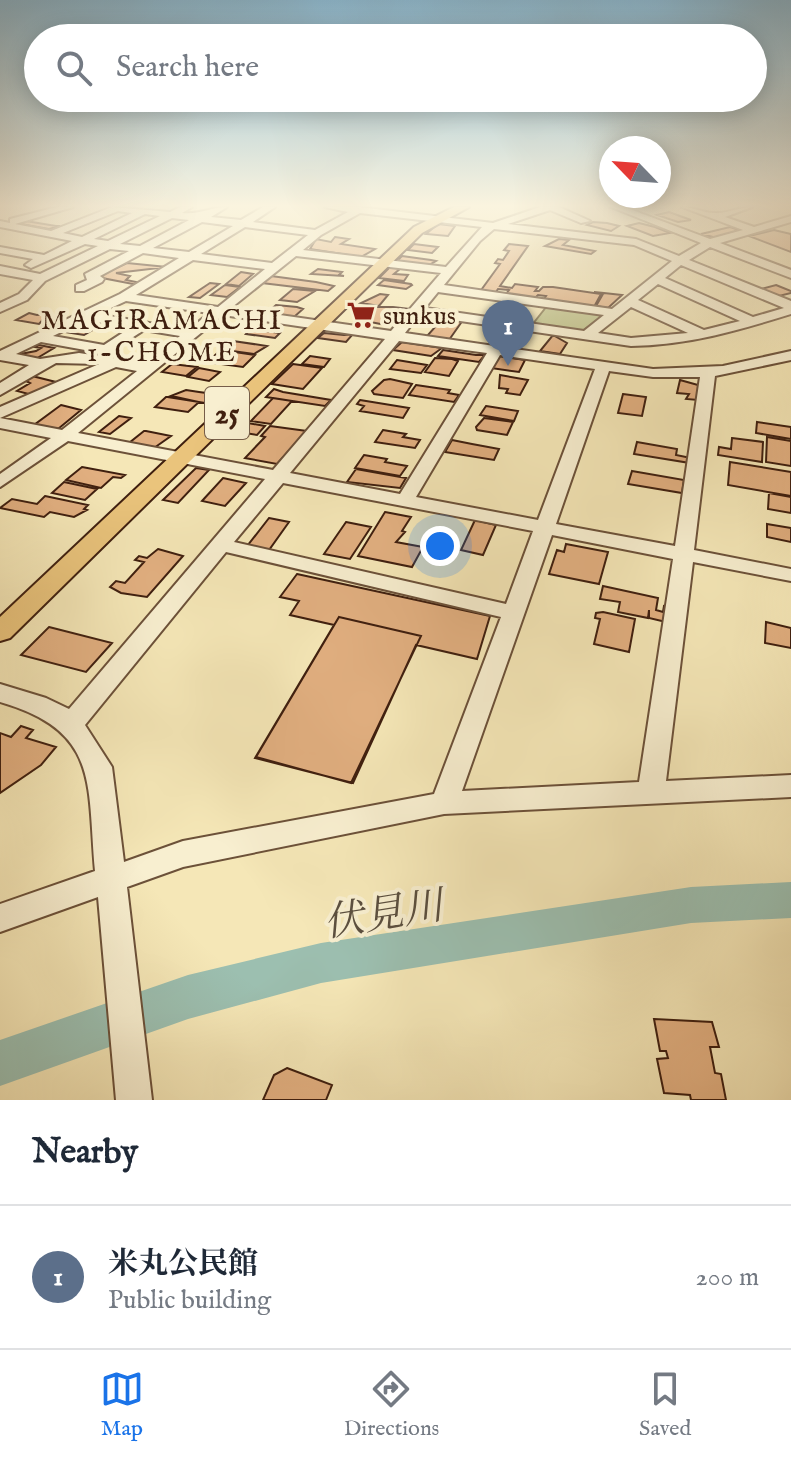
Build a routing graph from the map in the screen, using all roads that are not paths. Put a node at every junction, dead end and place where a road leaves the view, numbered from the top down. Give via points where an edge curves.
1 (44, 258) edge
2 (81, 258) edge
3 (125, 258) edge
4 (186, 258) edge
5 (208, 258) edge
6 (286, 258) edge
7 (348, 258) edge
8 (383, 258) edge
9 (461, 258) edge
10 (676, 258) edge
11 (683, 258) edge
12 (750, 258) edge
13 (680, 260) junction
14 (379, 262) junction
15 (31, 265) dead end
16 (275, 267) junction
17 (0, 270) edge
18 (450, 271) junction
19 (790, 273) edge
20 (41, 278) junction
21 (657, 279) junction
22 (80, 288) dead end
23 (436, 288) junction
24 (0, 291) edge
25 (24, 295) junction
26 (124, 297) junction
27 (629, 301) junction
28 (0, 308) edge
29 (791, 308) edge
30 (220, 310) junction
31 (417, 311) junction
32 (614, 313) junction
33 (85, 316) junction
34 (752, 322) junction
35 (313, 323) junction
36 (141, 326) junction
37 (191, 334) junction
38 (588, 335) junction
39 (396, 336) junction
40 (705, 336) junction
41 (42, 338) junction
42 (70, 344) junction
43 (96, 348) junction
44 (496, 351) junction
45 (1, 356) edge
46 (790, 356) edge
47 (82, 357) junction
48 (46, 362) junction
49 (112, 363) junction
50 (604, 365) junction
51 (149, 368) junction
52 (0, 375) edge
53 (708, 375) junction
54 (11, 384) edge
55 (23, 403) junction
56 (0, 413) edge
57 (0, 423) edge
58 (67, 434) junction
59 (174, 456) junction
60 (279, 476) junction
61 (0, 482) edge
62 (405, 501) junction
63 (544, 527) junction
64 (221, 545) junction
65 (684, 554) junction
66 (791, 575) edge
67 (0, 611) edge
68 (513, 613) junction
69 (0, 632) edge
70 (0, 693) edge
71 (72, 723) junction
72 (791, 786) edge
73 (651, 794) junction
74 (444, 803) junction
75 (110, 879) junction
76 (0, 918) edge
77 (134, 1100) edge

1 - 15 street
2 - 20 street
3 - 22 street via 89,277 98,279
4 - 26 street
5 - 16 street
6 - 16 street
7 - 14 street
8 - 14 main road, 25
9 - 18 street
10 - 13 street
11 - 13 street
12 - 19 street
13 - 21 street
13 - 29 street
14 - 18 street
14 - 35 main road, 25
16 - 30 street
17 - 20 street
18 - 23 street
20 - 25 street
21 - 27 street
21 - 34 street
23 - 31 street
23 - 32 street
24 - 25 street
25 - 28 street
26 - 30 street
26 - 33 street
27 - 32 street
27 - 40 street
29 - 34 street
30 - 35 street
30 - 37 street
31 - 38 street
31 - 39 street
32 - 38 street
33 - 36 street
33 - 41 street
34 - 40 street
35 - 39 street
35 - 59 main road, 25
36 - 37 street
36 - 43 street via 112,348
37 - 51 street
38 - 40 street via 660,343
39 - 44 street
39 - 60 street
41 - 42 street
41 - 45 street
42 - 43 street
42 - 48 street
43 - 47 street
44 - 50 street
44 - 62 street
45 - 48 street
46 - 53 street
47 - 48 street
47 - 49 street
48 - 54 street
49 - 51 street
49 - 55 street
50 - 53 street
50 - 63 street
51 - 58 street
52 - 54 street
53 - 65 street
54 - 55 street
55 - 56 street
57 - 58 street
58 - 59 street
58 - 61 street
59 - 60 street
59 - 67 main road, 25
59 - 69 main road, 25
60 - 62 street
60 - 64 street
62 - 63 street
63 - 65 street
63 - 68 street
64 - 68 street
64 - 71 street
65 - 66 street
65 - 73 street
68 - 74 street
70 - 71 street via 51,708
71 - 75 street via 99,767
72 - 73 street
73 - 74 street
74 - 75 street via 183,854
75 - 76 street
75 - 77 street

